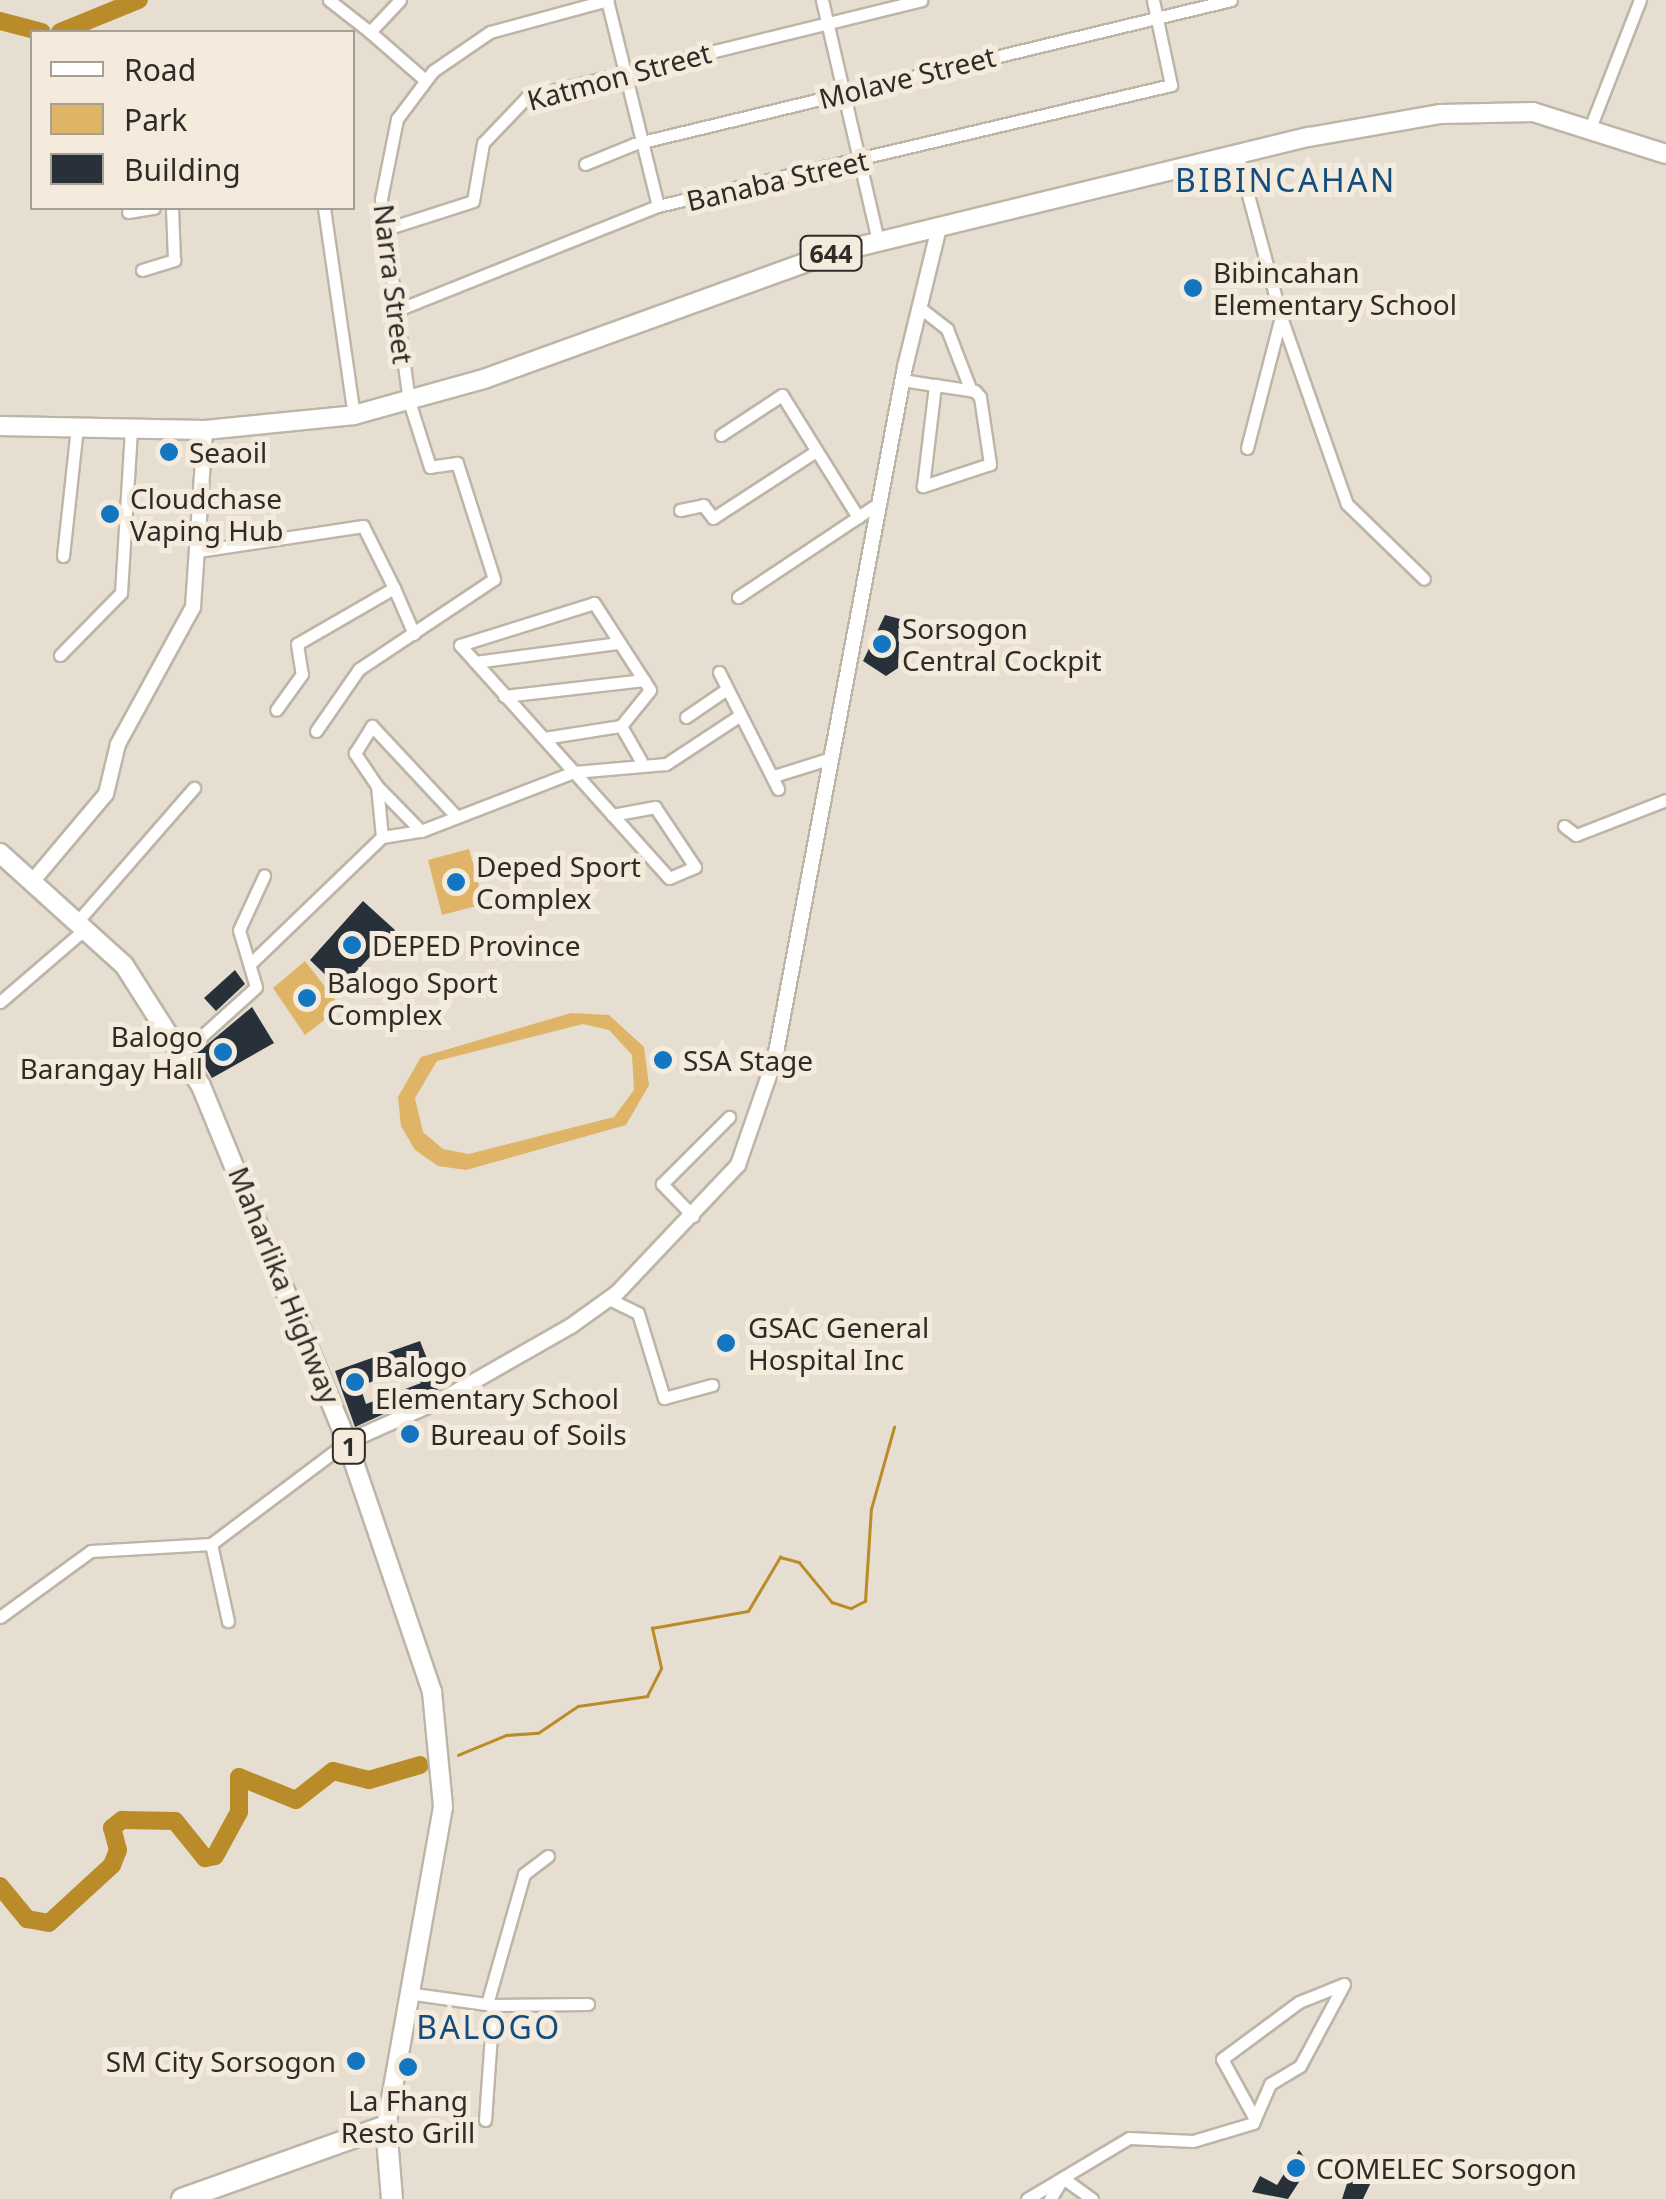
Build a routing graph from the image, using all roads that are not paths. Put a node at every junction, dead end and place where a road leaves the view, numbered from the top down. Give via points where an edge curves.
1 (329, 0) edge
2 (400, 0) edge
3 (607, 0) edge
4 (822, 0) edge
5 (921, 0) edge
6 (1153, 0) edge
7 (1232, 0) edge
8 (1640, 0) edge
9 (1157, 14) junction
10 (828, 22) junction
11 (370, 32) junction
12 (624, 72) junction
13 (425, 80) junction
14 (843, 92) junction
15 (1590, 128) junction
16 (642, 142) junction
17 (1237, 154) junction
18 (1666, 154) edge
19 (860, 161) junction
20 (585, 164) dead end
21 (658, 206) junction
22 (141, 210) edge
23 (172, 210) edge
24 (324, 210) edge
25 (128, 212) dead end
26 (939, 227) junction
27 (386, 229) junction
28 (878, 241) junction
29 (142, 270) dead end
30 (920, 306) junction
31 (396, 312) junction
32 (1280, 317) junction
33 (902, 380) junction
34 (936, 385) junction
35 (972, 391) junction
36 (409, 401) junction
37 (354, 414) junction
38 (0, 426) edge
39 (78, 428) junction
40 (132, 430) junction
41 (205, 430) junction
42 (721, 434) dead end
43 (1247, 448) dead end
44 (816, 451) junction
45 (879, 504) junction
46 (680, 510) dead end
47 (858, 517) junction
48 (198, 552) junction
49 (64, 556) dead end
50 (1424, 579) dead end
51 (394, 588) junction
52 (738, 598) dead end
53 (414, 634) junction
54 (618, 643) junction
55 (60, 656) dead end
56 (475, 662) junction
57 (719, 672) dead end
58 (644, 680) junction
59 (726, 689) junction
60 (504, 696) junction
61 (276, 710) dead end
62 (686, 716) dead end
63 (739, 716) junction
64 (621, 726) junction
65 (316, 731) dead end
66 (544, 738) junction
67 (831, 758) junction
68 (641, 762) junction
69 (574, 772) junction
70 (377, 786) junction
71 (194, 788) dead end
72 (1666, 800) edge
73 (455, 815) junction
74 (612, 815) junction
75 (1564, 826) dead end
76 (421, 831) junction
77 (382, 837) junction
78 (0, 853) edge
79 (264, 876) dead end
80 (30, 884) junction
81 (82, 925) junction
82 (250, 963) junction
83 (0, 1002) edge
84 (183, 1054) junction
85 (729, 1117) dead end
86 (693, 1216) junction
87 (609, 1299) junction
88 (712, 1385) dead end
89 (347, 1442) junction
90 (211, 1544) junction
91 (0, 1617) edge
92 (228, 1622) dead end
93 (548, 1856) dead end
94 (407, 1993) junction
95 (588, 2004) dead end
96 (490, 2005) junction
97 (486, 2120) dead end
98 (1254, 2120) junction
99 (386, 2133) junction
100 (1063, 2178) junction
101 (182, 2199) edge
102 (222, 2199) edge
103 (392, 2199) edge
104 (1027, 2199) edge
105 (1050, 2199) edge
106 (1092, 2199) edge

1 - 11 street
2 - 11 street
3 - 12 street
3 - 13 street, Narra Street via 490,32
4 - 10 street
5 - 10 street, Katmon Street
6 - 9 street
7 - 9 street, Molave Street
8 - 15 street
9 - 14 street, Molave Street
9 - 19 street, Banaba Street via 1171,85
10 - 12 street, Katmon Street
10 - 14 street
11 - 13 street
12 - 16 street
12 - 27 street, Katmon Street via 513,104 484,143 472,202
13 - 27 street, Narra Street via 397,119 387,152
14 - 16 street, Molave Street
14 - 19 street
15 - 17 main road, 644 via 1532,112 1471,110
15 - 18 main road, 644
16 - 20 street, Molave Street
16 - 21 street
17 - 26 main road, 644
17 - 32 street
19 - 21 street, Banaba Street
19 - 28 street
21 - 31 street, Banaba Street
22 - 25 street
23 - 29 street via 174,260
24 - 37 street
26 - 28 main road, 644
26 - 30 street
27 - 31 street, Narra Street
28 - 36 main road, 644
30 - 33 street
30 - 35 street via 947,330
31 - 36 street, Narra Street
32 - 43 street
32 - 50 street via 1348,504
33 - 34 street
33 - 45 street
34 - 35 street
34 - 35 street via 923,486 990,464 980,397
36 - 37 main road, 644
36 - 53 street, Narra Street via 430,467 457,463 494,580
37 - 41 main road, 644
38 - 39 main road, 644
39 - 40 main road, 644
39 - 49 street
40 - 41 main road, 644
40 - 55 street via 121,593
41 - 48 street
42 - 44 street via 779,394
44 - 46 street via 713,518 703,505
44 - 47 street
45 - 47 street
45 - 67 street
47 - 52 street
48 - 51 street via 363,526
48 - 80 street via 193,607 118,744 106,794
51 - 53 street
51 - 61 street via 297,644 302,674
53 - 65 street via 358,669
54 - 56 street
54 - 56 street via 594,603 502,626 460,645
54 - 58 street
56 - 60 street
57 - 59 street
58 - 60 street
58 - 64 street via 650,690
59 - 62 street
59 - 63 street
60 - 66 street
63 - 67 street via 776,782
63 - 68 street via 666,764
64 - 66 street
64 - 68 street
66 - 69 street
67 - 86 street via 775,1058 738,1165
68 - 69 street
69 - 73 street
69 - 74 street
70 - 73 street via 355,752 372,726
70 - 76 street
70 - 77 street
71 - 81 street
72 - 75 street via 1576,835
73 - 76 street
74 - 74 street via 668,878 696,866 655,808
76 - 77 street
77 - 82 street
78 - 80 main road, Maharlika Highway / 1
79 - 82 street via 239,930
80 - 81 main road, Maharlika Highway / 1
81 - 83 street
81 - 84 main road, Maharlika Highway / 1 via 139,983
82 - 84 street via 256,987
84 - 89 main road, Maharlika Highway / 1 via 268,1234
85 - 86 street via 662,1184
86 - 87 street
87 - 88 street via 638,1313 664,1398
87 - 89 street via 531,1351
89 - 90 street
89 - 94 main road, Maharlika Highway / 1 via 441,1736 444,1807
90 - 91 street via 91,1551
90 - 92 street
93 - 96 street via 524,1874
94 - 96 street
94 - 99 main road, Maharlika Highway / 1
95 - 96 street
96 - 97 street
98 - 98 street via 1270,2084 1300,2066 1344,1984 1299,2002 1222,2059
98 - 100 street via 1193,2141 1128,2138
99 - 101 highway
99 - 102 highway
99 - 103 highway, Maharlika Highway / 1
100 - 104 street
100 - 105 street
100 - 106 street

